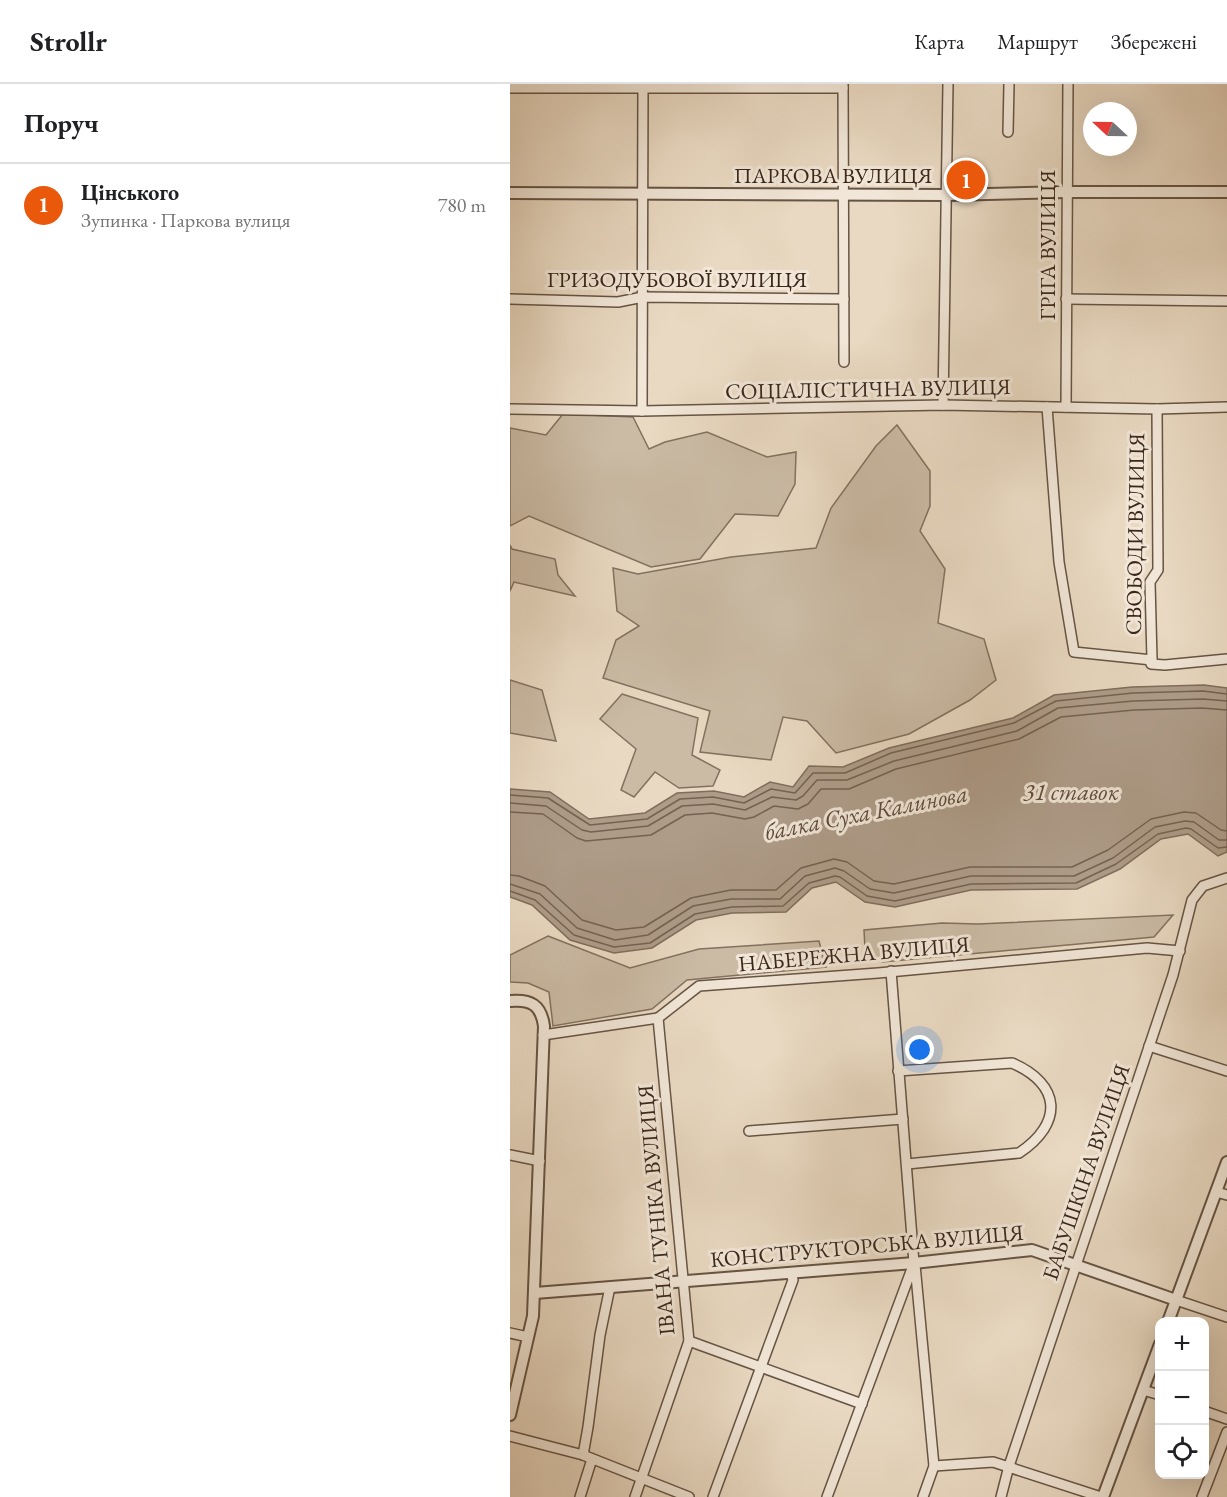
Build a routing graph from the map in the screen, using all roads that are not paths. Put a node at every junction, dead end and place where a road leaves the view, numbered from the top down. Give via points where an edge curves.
1 (948, 84) edge
2 (1009, 84) edge
3 (1068, 84) edge
4 (643, 86) edge
5 (843, 86) edge
6 (510, 88) edge
7 (1008, 132) dead end
8 (1066, 192) junction
9 (1227, 192) edge
10 (510, 193) edge
11 (643, 194) junction
12 (844, 194) junction
13 (947, 195) junction
14 (643, 297) junction
15 (510, 299) edge
16 (844, 299) junction
17 (1066, 299) junction
18 (1227, 301) edge
19 (844, 362) dead end
20 (943, 405) junction
21 (1047, 407) junction
22 (1066, 407) junction
23 (1227, 407) edge
24 (510, 409) edge
25 (1157, 409) junction
26 (642, 411) junction
27 (1227, 659) edge
28 (1152, 660) junction
29 (1227, 878) edge
30 (1180, 951) junction
31 (891, 971) junction
32 (510, 1001) edge
33 (658, 1018) junction
34 (543, 1035) junction
35 (1149, 1046) junction
36 (898, 1071) junction
37 (1227, 1071) edge
38 (903, 1119) junction
39 (748, 1131) dead end
40 (510, 1155) edge
41 (540, 1161) junction
42 (1227, 1162) edge
43 (907, 1164) junction
44 (1222, 1193) edge
45 (914, 1263) junction
46 (1076, 1264) junction
47 (791, 1273) junction
48 (683, 1281) junction
49 (610, 1287) junction
50 (535, 1293) junction
51 (1176, 1300) junction
52 (1170, 1317) edge
53 (1227, 1317) edge
54 (510, 1333) edge
55 (528, 1337) junction
56 (689, 1341) junction
57 (1155, 1358) edge
58 (760, 1366) junction
59 (1143, 1390) junction
60 (1155, 1394) edge
61 (511, 1402) edge
62 (862, 1404) junction
63 (1209, 1413) edge
64 (510, 1415) edge
65 (1227, 1419) edge
66 (1227, 1432) edge
67 (510, 1436) edge
68 (587, 1457) junction
69 (934, 1466) junction
70 (1009, 1466) junction
71 (641, 1479) junction
72 (580, 1497) edge
73 (635, 1497) edge
74 (689, 1497) edge
75 (713, 1497) edge
76 (827, 1497) edge
77 (923, 1497) edge
78 (1001, 1497) edge
79 (1102, 1497) edge
80 (1202, 1497) edge

1 - 13 street
2 - 7 street
3 - 8 street, ГРІГА ВУЛИЦЯ
4 - 5 street
4 - 6 street
4 - 11 street
5 - 12 street
8 - 9 street, ПАРКОВА ВУЛИЦЯ
8 - 13 street, ПАРКОВА ВУЛИЦЯ
8 - 17 street, ГРІГА ВУЛИЦЯ
10 - 11 street, ПАРКОВА ВУЛИЦЯ
11 - 12 street, ПАРКОВА ВУЛИЦЯ
11 - 14 street
12 - 13 street, ПАРКОВА ВУЛИЦЯ
12 - 16 street
13 - 20 street
14 - 15 street, ГРИЗОДУБОВОЇ ВУЛИЦЯ via 618,302
14 - 16 street, ГРИЗОДУБОВОЇ ВУЛИЦЯ
14 - 26 street
16 - 19 street
17 - 18 street
17 - 22 street, ГРІГА ВУЛИЦЯ
20 - 21 street, СОЦІАЛІСТИЧНА ВУЛИЦЯ
20 - 26 street, СОЦІАЛІСТИЧНА ВУЛИЦЯ
21 - 22 street, СОЦІАЛІСТИЧНА ВУЛИЦЯ
21 - 28 street via 1059,562 1074,652
22 - 25 street, СОЦІАЛІСТИЧНА ВУЛИЦЯ
23 - 25 street, СОЦІАЛІСТИЧНА ВУЛИЦЯ
24 - 26 street, СОЦІАЛІСТИЧНА ВУЛИЦЯ
25 - 28 street, СВОБОДИ ВУЛИЦЯ via 1158,570 1150,582
27 - 28 street via 1165,665 1151,664
29 - 30 street, БАБУШКІНА ВУЛИЦЯ via 1196,892 1188,909
30 - 31 street, НАБЕРЕЖНА ВУЛИЦЯ via 1148,948
30 - 35 street, БАБУШКІНА ВУЛИЦЯ
31 - 33 street, НАБЕРЕЖНА ВУЛИЦЯ via 699,986
31 - 36 street
32 - 34 street via 525,1000 540,1011
33 - 34 street, НАБЕРЕЖНА ВУЛИЦЯ
33 - 48 street, ІВАНА ТУНІКА ВУЛИЦЯ
34 - 41 street
35 - 37 street
35 - 46 street, БАБУШКІНА ВУЛИЦЯ
36 - 38 street
36 - 43 street via 1011,1063 1039,1078 1048,1091 1051,1106 1041,1133 1019,1152
38 - 39 street
38 - 43 street
40 - 41 street
41 - 50 street
42 - 44 street
43 - 45 street
44 - 51 street
45 - 46 street, КОНСТРУКТОРСЬКА ВУЛИЦЯ via 1032,1250
45 - 47 street, КОНСТРУКТОРСЬКА ВУЛИЦЯ
45 - 62 street
45 - 69 street
46 - 51 street, КОНСТРУКТОРСЬКА ВУЛИЦЯ
46 - 70 street, БАБУШКІНА ВУЛИЦЯ
47 - 48 street, КОНСТРУКТОРСЬКА ВУЛИЦЯ
47 - 58 street via 793,1280
48 - 49 street, КОНСТРУКТОРСЬКА ВУЛИЦЯ
48 - 56 street, ІВАНА ТУНІКА ВУЛИЦЯ
49 - 50 street, КОНСТРУКТОРСЬКА ВУЛИЦЯ
49 - 68 street via 600,1335
50 - 55 street
51 - 52 street
51 - 53 street, КОНСТРУКТОРСЬКА ВУЛИЦЯ
54 - 55 street
55 - 61 street
56 - 58 street
56 - 71 street, ІВАНА ТУНІКА ВУЛИЦЯ
57 - 59 street
58 - 62 street
58 - 75 street
59 - 60 street
59 - 79 street
61 - 64 street
62 - 76 street
63 - 65 street
66 - 80 street
67 - 68 street
68 - 71 street
68 - 72 street
69 - 70 street via 993,1462
69 - 77 street
70 - 78 street, БАБУШКІНА ВУЛИЦЯ
70 - 79 street
71 - 73 street, ІВАНА ТУНІКА ВУЛИЦЯ
71 - 74 street

